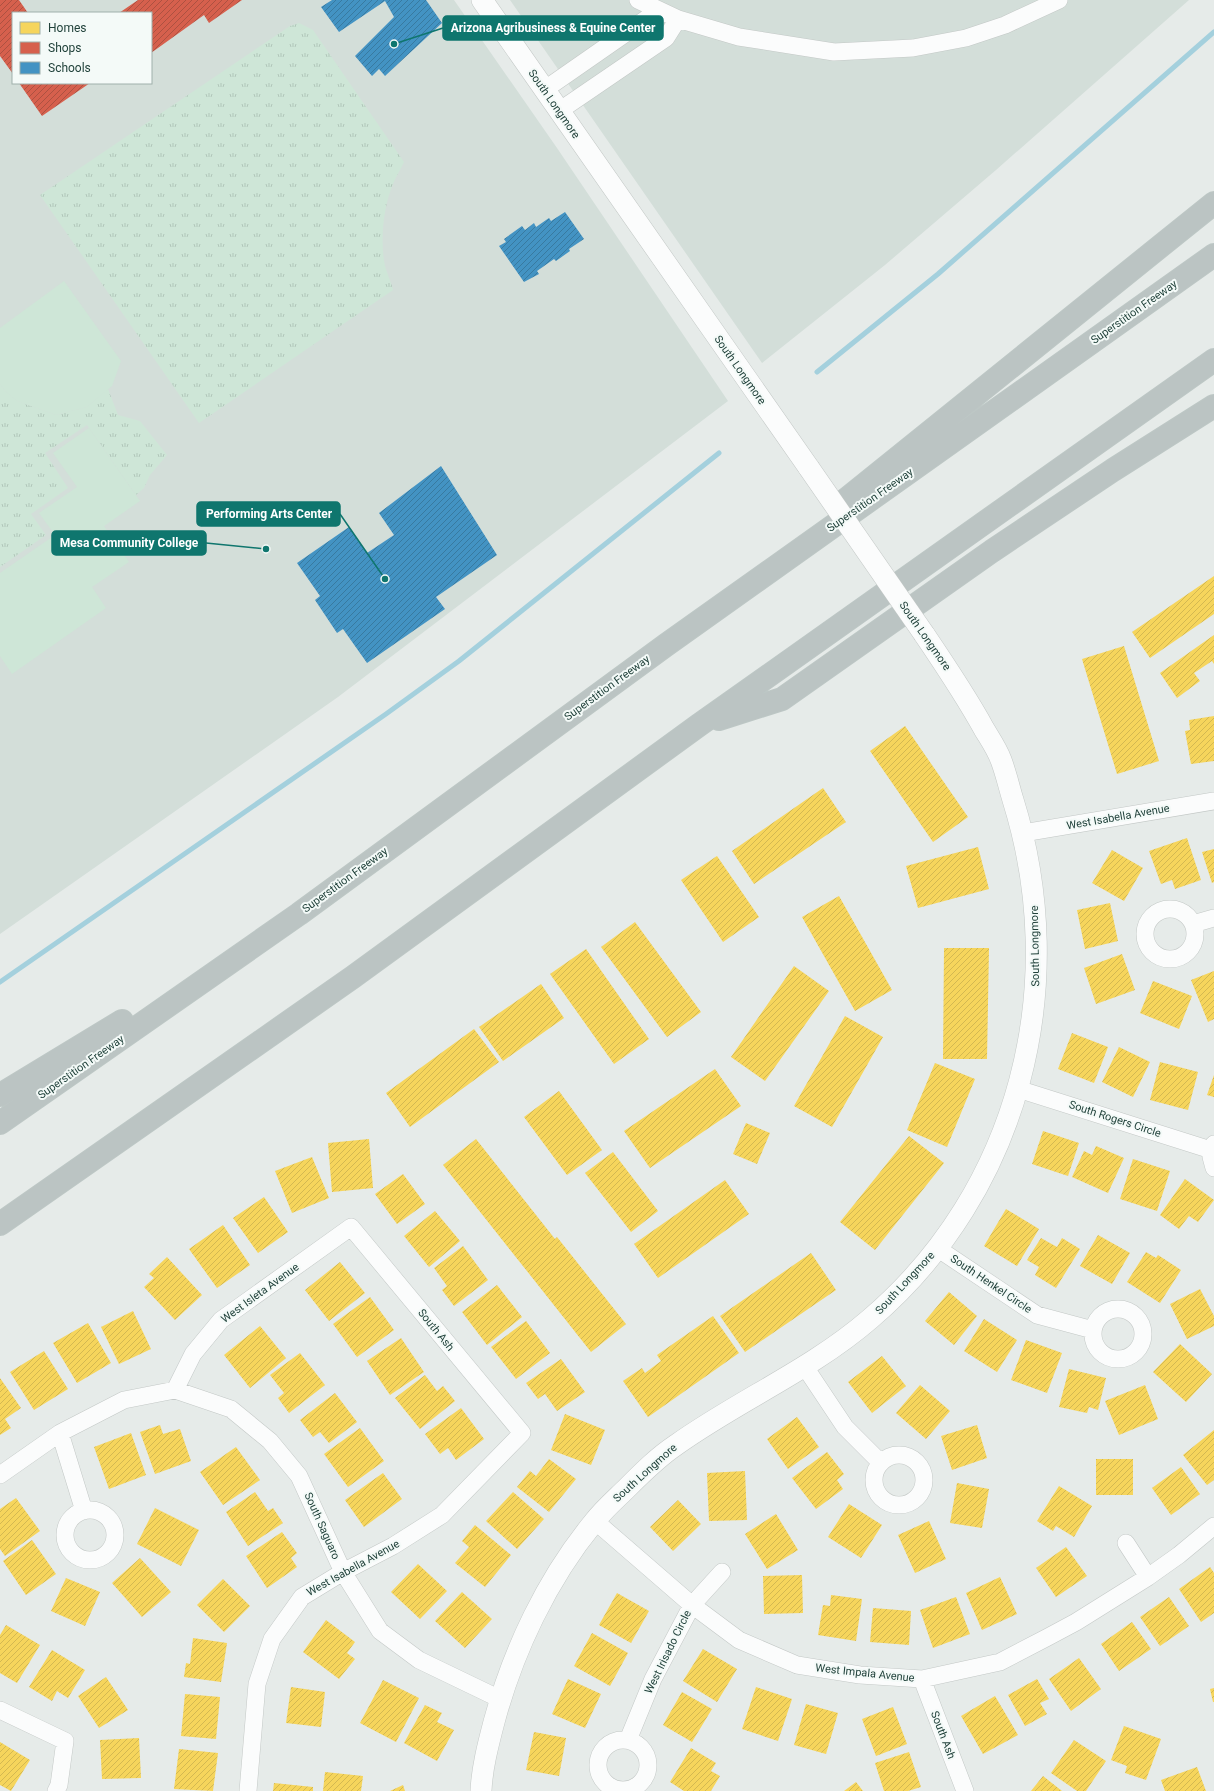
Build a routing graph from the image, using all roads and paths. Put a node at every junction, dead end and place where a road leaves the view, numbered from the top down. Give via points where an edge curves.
1 (482, 0) edge
2 (638, 0) edge
3 (1059, 0) edge
4 (659, 10) junction
5 (678, 19) junction
6 (544, 90) junction
7 (559, 111) junction
8 (1214, 203) edge
9 (1214, 255) edge
10 (1214, 360) edge
11 (1214, 406) edge
12 (666, 645) junction
13 (699, 725) junction
14 (1214, 801) edge
15 (1023, 833) junction
16 (300, 914) junction
17 (1214, 918) edge
18 (1193, 924) dead end
19 (353, 977) junction
20 (1018, 1088) junction
21 (0, 1095) edge
22 (0, 1123) edge
23 (1213, 1147) edge
24 (1214, 1168) edge
25 (0, 1224) edge
26 (351, 1227) joint
27 (0, 1240) edge
28 (937, 1248) junction
29 (1094, 1330) dead end
30 (805, 1366) junction
31 (175, 1390) junction
32 (60, 1433) junction
33 (522, 1433) joint
34 (881, 1463) dead end
35 (0, 1475) edge
36 (84, 1511) dead end
37 (595, 1520) junction
38 (1214, 1526) edge
39 (1126, 1543) dead end
40 (343, 1572) junction
41 (722, 1572) dead end
42 (1148, 1577) junction
43 (692, 1605) junction
44 (922, 1678) junction
45 (500, 1699) junction
46 (0, 1710) edge
47 (628, 1740) dead end
48 (56, 1791) edge
49 (248, 1791) edge
50 (481, 1791) edge
51 (964, 1791) edge

1 - 6 street, South Longmore
2 - 4 street
3 - 5 street via 1005,25 966,38 913,48 881,50 834,52 788,45 739,37
4 - 5 street
4 - 6 street
5 - 7 street via 666,38
6 - 7 street, South Longmore
7 - 15 street, South Longmore, bridge via 962,689 1000,758
8 - 12 highway
9 - 12 highway, Superstition Freeway
10 - 13 highway
11 - 13 highway via 992,551 782,699
12 - 16 highway, Superstition Freeway
13 - 19 highway
14 - 15 street, West Isabella Avenue
15 - 20 street, South Longmore via 1036,910 1036,980 1030,1042
16 - 21 highway
16 - 22 highway, Superstition Freeway
17 - 18 street
19 - 25 highway
19 - 27 highway
20 - 23 street, South Rogers Circle
20 - 28 street, South Longmore via 1002,1137 986,1170 965,1208
23 - 24 street, South Rogers Circle via 1211,1157
26 - 31 street, West Isleta Avenue via 221,1320 193,1354
26 - 33 street, South Ash
28 - 29 street, South Henkel Circle via 1037,1315
28 - 30 street, South Longmore via 916,1274 874,1316 850,1336
30 - 34 street via 845,1427
30 - 37 street, South Longmore via 672,1447 650,1465
31 - 32 street via 124,1400
31 - 40 street, South Saguaro via 231,1409 270,1441 300,1476
32 - 35 street
32 - 36 street
33 - 40 street, West Isabella Avenue via 442,1515 394,1546
37 - 43 street, West Impala Avenue
37 - 45 street, South Longmore via 556,1576 533,1618
38 - 42 street, West Impala Avenue
39 - 42 street
40 - 45 street, South Saguaro via 380,1631 419,1660
40 - 49 street, West Isabella Avenue via 302,1597 272,1639 257,1684
41 - 43 street, West Irisado Circle
42 - 44 street, West Impala Avenue via 1076,1622 1000,1662
43 - 44 street, West Impala Avenue via 739,1640 797,1665 860,1674
43 - 47 street, West Irisado Circle via 654,1679
44 - 51 street, South Ash
45 - 50 street, South Longmore via 488,1744
46 - 48 street via 65,1741

